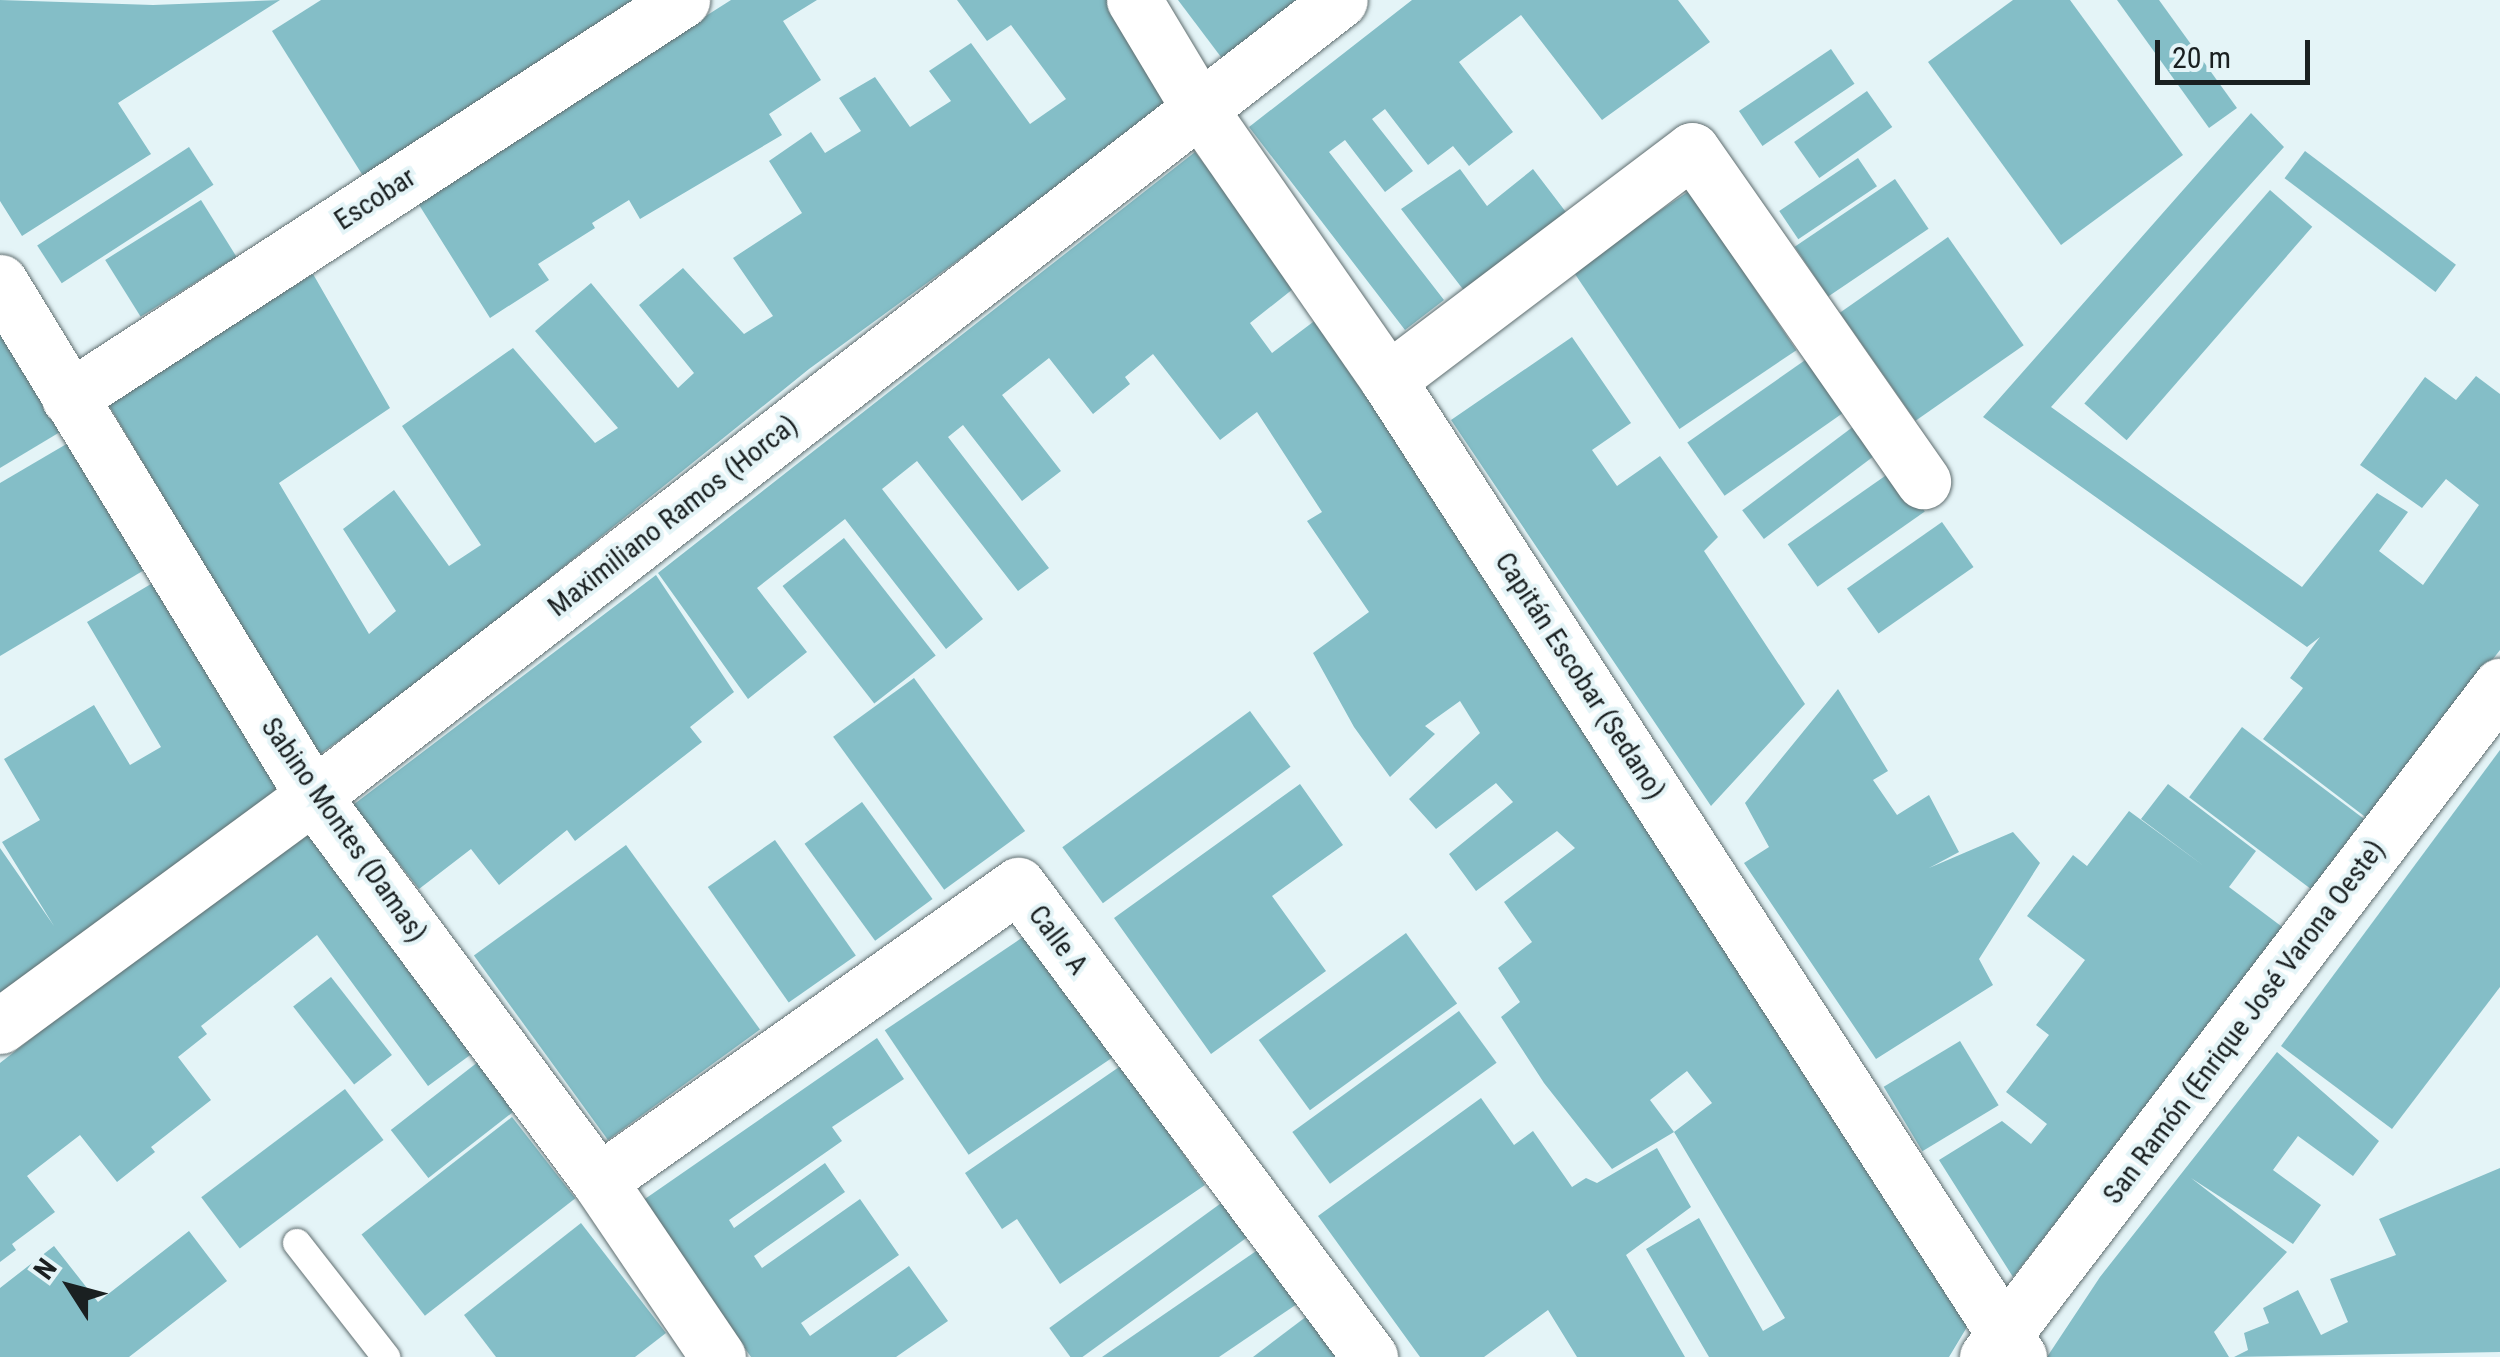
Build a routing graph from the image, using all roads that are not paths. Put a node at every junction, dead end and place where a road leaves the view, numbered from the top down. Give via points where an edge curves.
1 (682, 0) edge
2 (1134, 0) edge
3 (1340, 0) edge
4 (1199, 108) junction
5 (0, 282) edge
6 (1388, 380) junction
7 (68, 398) junction
8 (1923, 481) dead end
9 (2500, 686) edge
10 (313, 796) junction
11 (0, 1026) edge
12 (599, 1181) junction
13 (297, 1243) dead end
14 (2004, 1349) edge
15 (707, 1353) edge
16 (386, 1357) edge
17 (1370, 1357) edge

1 - 7 street, Escobar
2 - 4 street, Capitán Escobar (Sedano)
3 - 4 street, Maximiliano Ramos (Horca)
4 - 6 street, Capitán Escobar (Sedano)
4 - 10 street, Maximiliano Ramos (Horca)
5 - 7 street, Sabino Montes (Damas)
6 - 8 street via 1692,150
6 - 14 street, Capitán Escobar (Sedano)
7 - 10 street, Sabino Montes (Damas)
9 - 14 street, San Ramón (Enrique José Varona Oeste)
10 - 11 street, Maximiliano Ramos (Horca)
10 - 12 street, Sabino Montes (Damas)
12 - 15 street, Sabino Montes (Damas)
12 - 17 street, Calle A via 1018,885
13 - 16 lane

